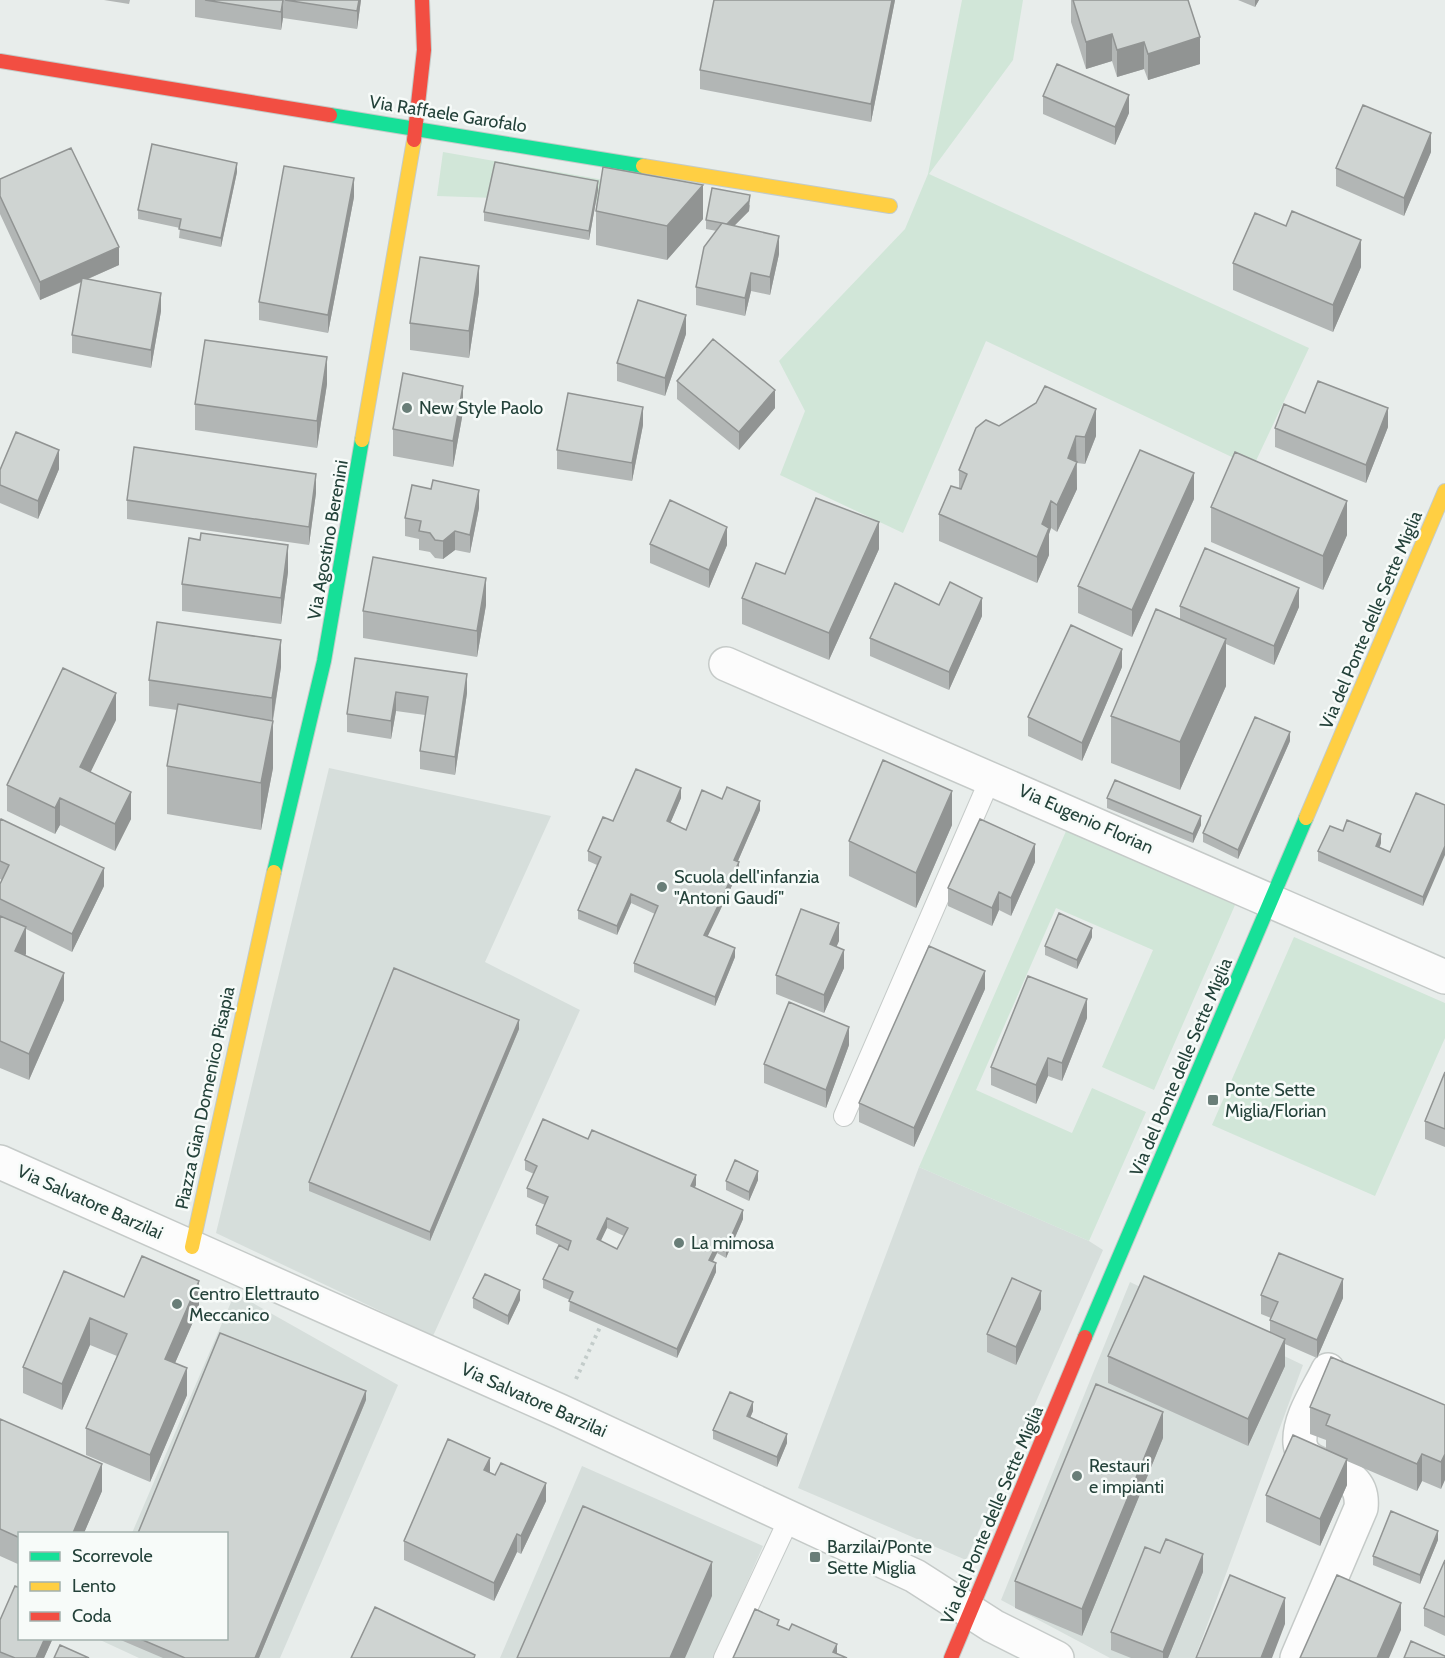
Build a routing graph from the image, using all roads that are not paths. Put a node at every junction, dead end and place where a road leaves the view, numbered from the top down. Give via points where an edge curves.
1 (422, 0) edge
2 (0, 61) edge
3 (416, 127) junction
4 (891, 206) dead end
5 (1445, 491) edge
6 (726, 663) dead end
7 (991, 777) junction
8 (1271, 900) junction
9 (254, 956) joint
10 (1445, 977) edge
11 (844, 1116) dead end
12 (0, 1162) edge
13 (192, 1247) junction
14 (1328, 1370) edge
15 (789, 1519) junction
16 (970, 1613) junction
17 (724, 1658) edge
18 (951, 1658) edge
19 (1057, 1658) edge
20 (1297, 1658) edge

1 - 3 street, Via Agostino Berenini via 424,50
2 - 3 street, Via Raffaele Garofalo
3 - 4 street, Via Raffaele Garofalo
3 - 9 street, Via Agostino Berenini via 324,662
5 - 8 street, Via del Ponte delle Sette Miglia
6 - 7 street, Via Eugenio Florian
7 - 8 street, Via Eugenio Florian
7 - 11 lane
8 - 10 street, Via Eugenio Florian
8 - 16 street, Via del Ponte delle Sette Miglia
9 - 13 street, Piazza Gian Domenico Pisapia
12 - 13 street, Via Salvatore Barzilai
13 - 15 street, Via Salvatore Barzilai via 560,1410
14 - 20 street via 1304,1423 1300,1446 1316,1462 1353,1480 1362,1499
15 - 16 street, Via Salvatore Barzilai via 915,1576
15 - 17 lane
16 - 18 street, Via del Ponte delle Sette Miglia
16 - 19 street, Via Salvatore Barzilai

